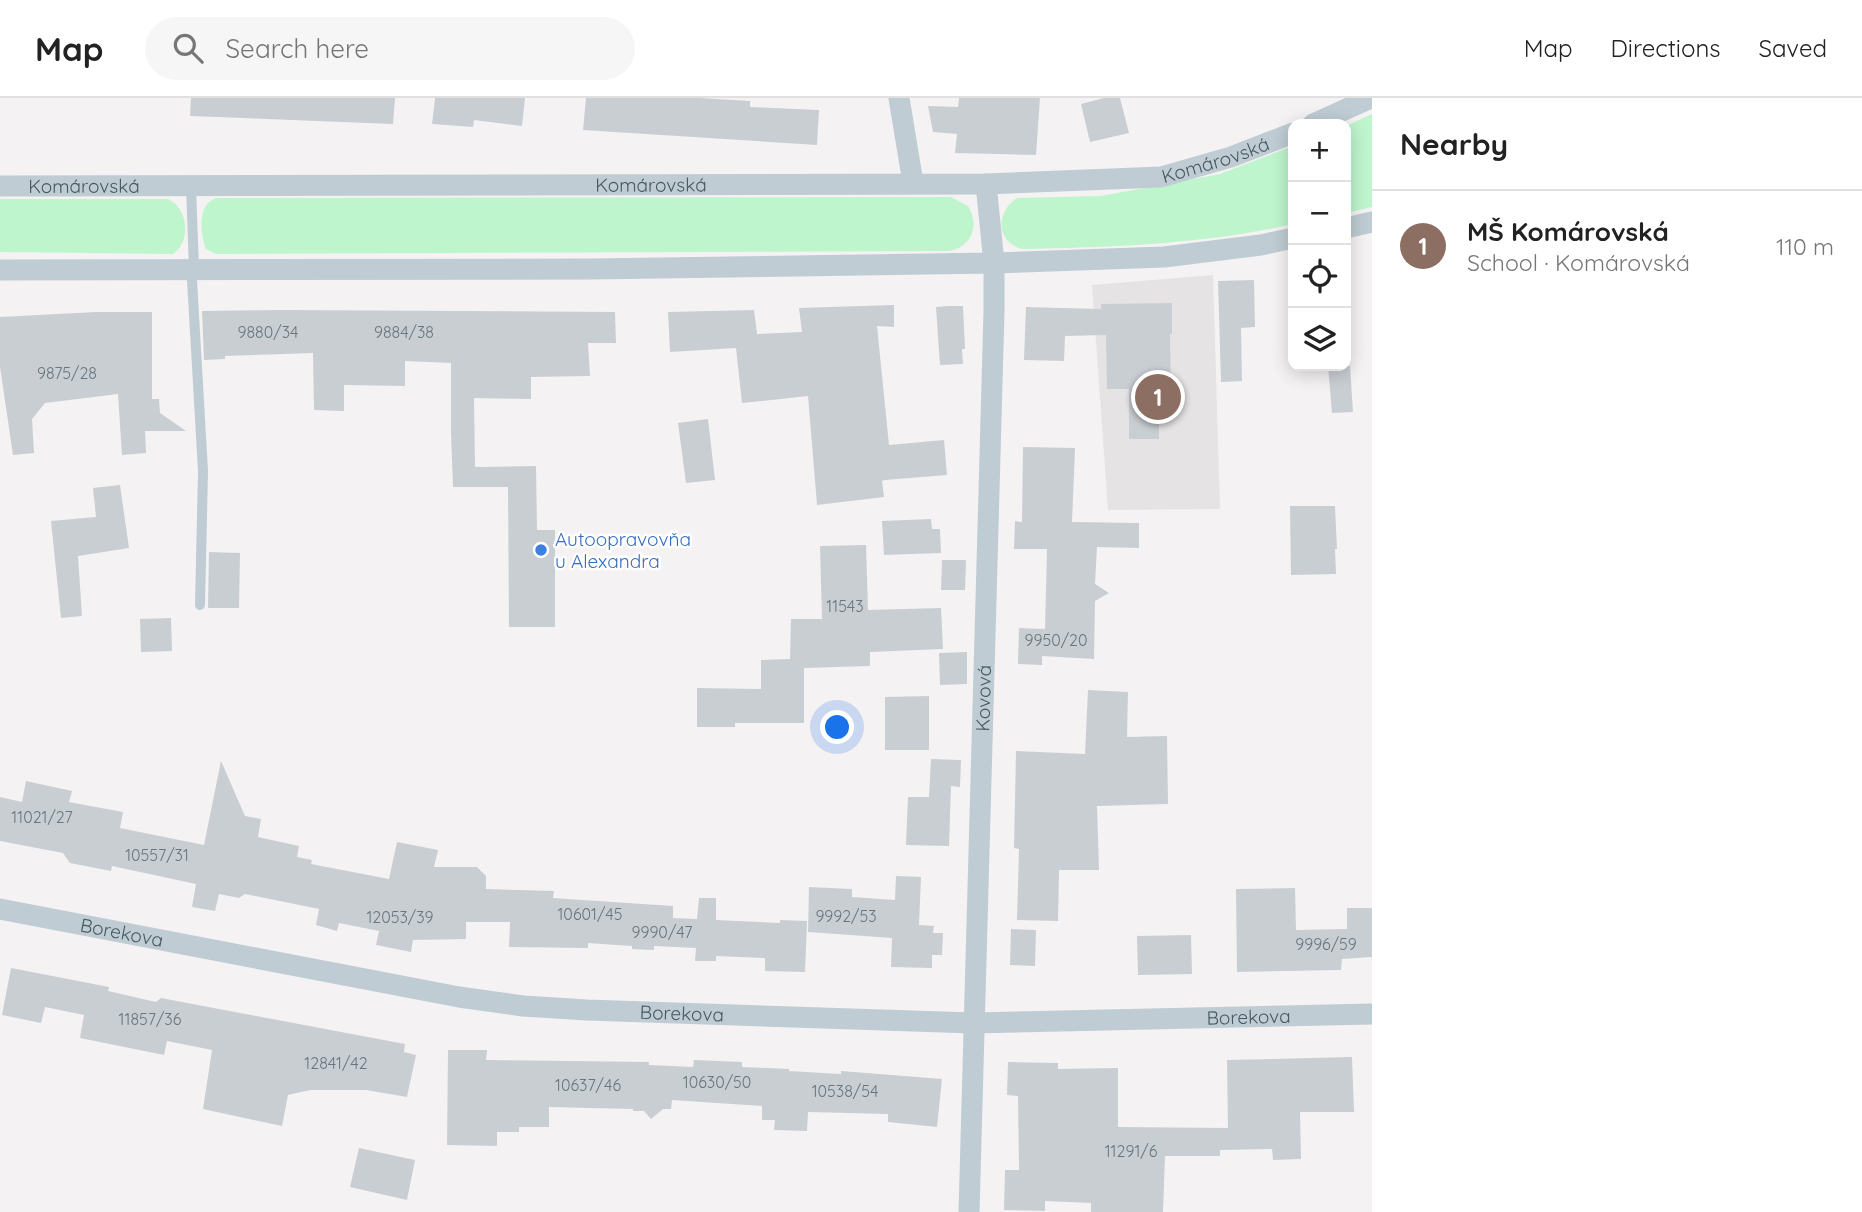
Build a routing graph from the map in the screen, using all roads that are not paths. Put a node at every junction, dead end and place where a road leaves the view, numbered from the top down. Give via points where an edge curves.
1 (899, 98) edge
2 (1371, 98) edge
3 (1324, 119) edge
4 (1288, 135) edge
5 (913, 183) junction
6 (986, 184) junction
7 (0, 186) edge
8 (191, 186) junction
9 (1372, 222) edge
10 (1351, 227) edge
11 (1288, 239) edge
12 (993, 263) junction
13 (194, 268) junction
14 (0, 270) edge
15 (200, 605) dead end
16 (0, 909) edge
17 (1372, 1014) edge
18 (973, 1023) junction
19 (969, 1212) edge

1 - 5 street
2 - 3 street
4 - 6 street, Komárovská via 1161,177
5 - 6 street, Komárovská
5 - 8 street, Komárovská
6 - 12 street, Kovová
7 - 8 street, Komárovská
8 - 13 lane
9 - 10 street
11 - 12 street via 1164,257
12 - 13 street
12 - 18 street, Kovová
13 - 14 street
13 - 15 lane via 203,471
16 - 18 street, Borekova via 523,1006
17 - 18 street, Borekova
18 - 19 street, Kovová

